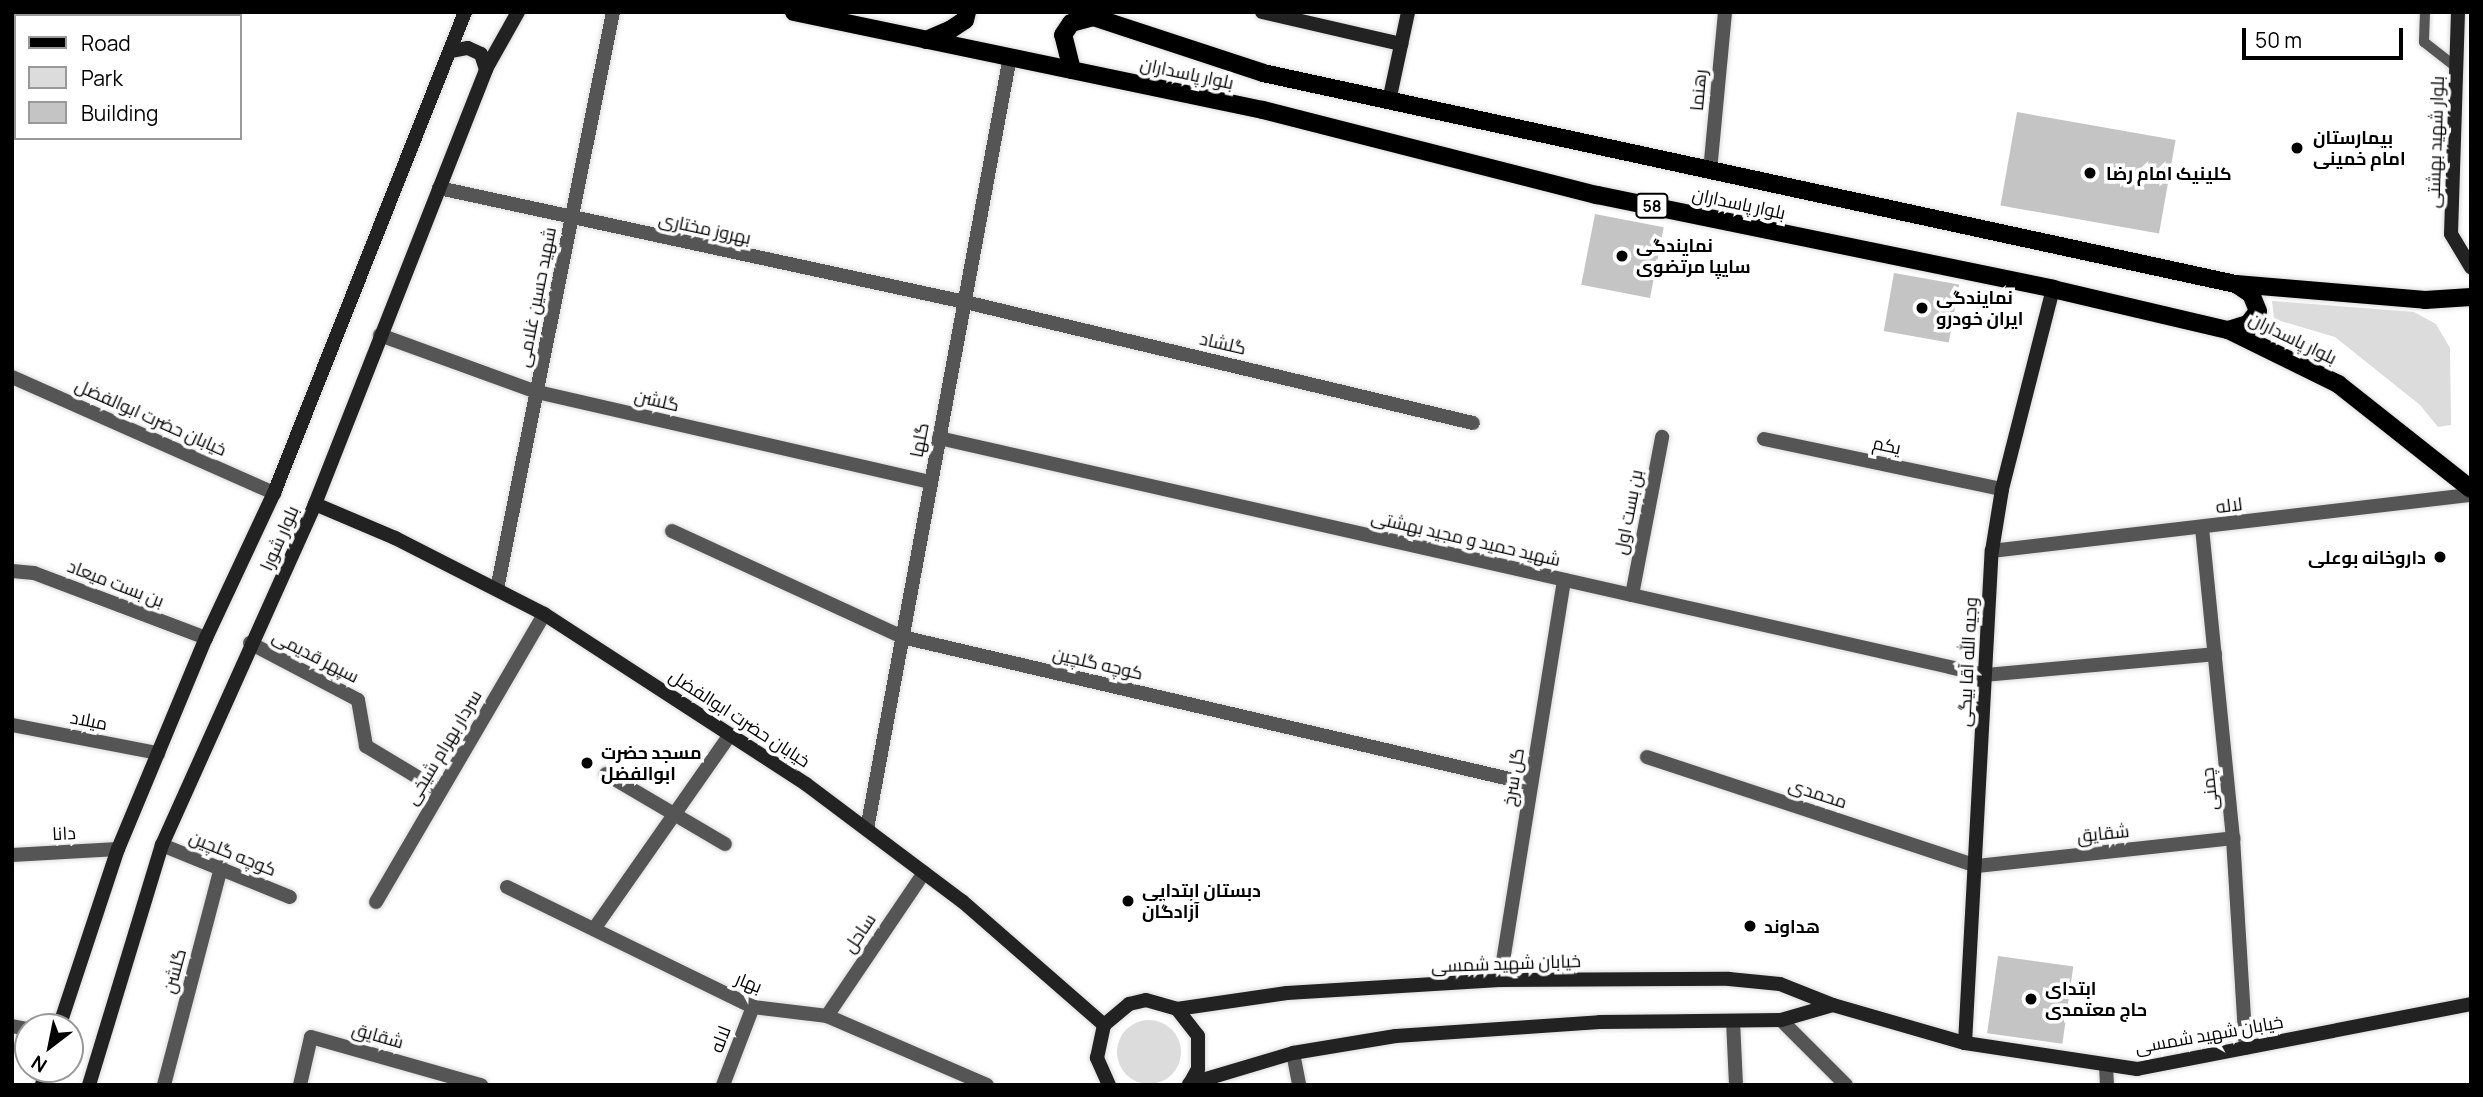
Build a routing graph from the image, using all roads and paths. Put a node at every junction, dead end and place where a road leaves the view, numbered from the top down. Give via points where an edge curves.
1 (466, 12) edge
2 (518, 12) edge
3 (613, 12) edge
4 (794, 12) edge
5 (967, 12) edge
6 (1262, 12) edge
7 (1408, 12) edge
8 (1725, 12) edge
9 (2425, 12) edge
10 (2458, 12) edge
11 (1086, 15) edge
12 (926, 40) junction
13 (1401, 44) junction
14 (452, 51) junction
15 (1010, 57) junction
16 (2456, 67) junction
17 (486, 69) junction
18 (1072, 70) junction
19 (1389, 101) junction
20 (1710, 172) junction
21 (439, 188) junction
22 (571, 220) junction
23 (2471, 267) edge
24 (2236, 284) junction
25 (2053, 289) junction
26 (2471, 297) edge
27 (965, 302) junction
28 (2228, 330) junction
29 (380, 335) junction
30 (12, 377) edge
31 (537, 392) junction
32 (1473, 423) dead end
33 (1662, 437) dead end
34 (939, 438) junction
35 (1764, 439) dead end
36 (931, 482) junction
37 (2002, 489) junction
38 (2471, 489) edge
39 (274, 493) junction
40 (2471, 495) edge
41 (314, 504) junction
42 (2202, 528) junction
43 (672, 531) dead end
44 (1993, 551) junction
45 (12, 571) edge
46 (1564, 580) junction
47 (497, 589) junction
48 (1632, 595) junction
49 (544, 614) junction
50 (902, 637) junction
51 (206, 638) junction
52 (250, 643) junction
53 (2215, 654) junction
54 (1985, 675) junction
55 (12, 725) edge
56 (730, 736) junction
57 (158, 753) junction
58 (1647, 757) dead end
59 (606, 774) dead end
60 (1531, 784) junction
61 (439, 790) junction
62 (675, 814) junction
63 (867, 829) junction
64 (2233, 838) junction
65 (725, 844) dead end
66 (162, 845) junction
67 (118, 849) junction
68 (12, 855) edge
69 (1977, 866) junction
70 (220, 867) junction
71 (924, 873) junction
72 (507, 887) dead end
73 (290, 897) dead end
74 (376, 902) dead end
75 (594, 929) junction
76 (1500, 980) junction
77 (2471, 1004) edge
78 (1833, 1005) junction
79 (753, 1007) junction
80 (1177, 1009) junction
81 (64, 1013) edge
82 (827, 1016) junction
83 (1781, 1020) junction
84 (1733, 1021) junction
85 (1104, 1025) junction
86 (1965, 1043) junction
87 (2246, 1048) junction
88 (1293, 1053) junction
89 (2106, 1066) junction
90 (89, 1085) edge
91 (164, 1085) edge
92 (300, 1085) edge
93 (481, 1085) edge
94 (723, 1085) edge
95 (987, 1085) edge
96 (1109, 1085) edge
97 (1189, 1085) edge
98 (1300, 1085) edge
99 (1736, 1085) edge
100 (1846, 1085) edge
101 (2107, 1085) edge

1 - 14 street, بلوار شورا
2 - 17 street, بلوار شورا
3 - 22 street, شهید حسین غلامی
4 - 12 main road, بلوار پاسداران / 58
5 - 12 main road via 950,30
6 - 13 street
7 - 13 street
8 - 20 street, رهنما
9 - 16 lane via 2424,42
10 - 16 street, بلوار شهید بهشتی
11 - 18 main road via 1071,23 1063,36
11 - 19 main road, بلوار پاسداران via 1263,73
12 - 15 main road, بلوار پاسداران / 58
13 - 19 street
14 - 17 street via 468,48 481,54
14 - 39 street, بلوار شورا
15 - 18 main road, بلوار پاسداران / 58
15 - 27 street, گلها
16 - 23 street, بلوار شهید بهشتی via 2451,234
17 - 21 street, بلوار شورا
18 - 25 main road, بلوار پاسداران / 58 via 1263,110 1597,195
19 - 20 main road, بلوار پاسداران
20 - 24 main road, بلوار پاسداران
21 - 22 street, بهروز مختاری
21 - 29 street, بلوار شورا
22 - 27 street, بهروز مختاری
22 - 31 street, شهید حسین غلامی
24 - 26 main road, بلوار پاسداران via 2425,300
24 - 28 main road via 2251,294 2258,311 2248,324
25 - 28 main road, بلوار پاسداران / 58
25 - 37 street, وجیه الله آقا بیگی
27 - 32 street, گلشاد
27 - 34 street, گلها
28 - 38 main road, بلوار پاسداران / 58 via 2338,384
29 - 31 street, گلشن
29 - 41 street, بلوار شورا
30 - 39 street, خیابان حضرت ابوالفضل
31 - 36 street, گلشن
31 - 47 street, شهید حسین غلامی
33 - 48 street, بن بست اول
34 - 36 street, گلها
34 - 46 street, شهید حمید و مجید بهشتی
35 - 37 street, یکم
36 - 50 street, گلها
37 - 44 street, وجیه الله آقا بیگی
39 - 51 street, بلوار شورا
40 - 42 street, لاله
41 - 47 street, خیابان حضرت ابوالفضل
41 - 52 street, بلوار شورا
42 - 44 street, لاله
42 - 53 street, چمنی
43 - 50 street, کوچه گلچین
44 - 54 street, وجیه الله آقا بیگی
45 - 51 street, بن بست میعاد via 34,573
46 - 48 street, شهید حمید و مجید بهشتی
46 - 60 street, گل سرخ
47 - 49 street, خیابان حضرت ابوالفضل
48 - 54 street, شهید حمید و مجید بهشتی
49 - 56 street, خیابان حضرت ابوالفضل
49 - 61 street, سردار بهرام شیخی
50 - 60 street, کوچه گلچین
50 - 63 street, گلها
51 - 57 street, بلوار شورا
52 - 61 street, سپهر قدیمی via 359,700 366,746
52 - 66 street, بلوار شورا
53 - 54 street, شهید حمید و مجید بهشتی
53 - 64 street, چمنی
54 - 69 street, وجیه الله آقا بیگی
55 - 57 street, میلاد
56 - 62 street
56 - 63 street, خیابان حضرت ابوالفضل
57 - 67 street, بلوار شورا
58 - 69 street, محمدی
59 - 62 street
60 - 76 street, گل سرخ
61 - 74 street, سردار بهرام شیخی
62 - 65 street
62 - 75 street
63 - 71 street, خیابان حضرت ابوالفضل
64 - 69 street, شقایق
64 - 87 street, چمنی
66 - 70 street, کوچه گلچین
66 - 90 street, بلوار شورا
67 - 68 street, دانا
67 - 81 street, بلوار شورا
69 - 86 street, وجیه الله آقا بیگی
70 - 73 street, کوچه گلچین
70 - 91 street, گلشن
71 - 82 street, ساحل
71 - 85 street, خیابان حضرت ابوالفضل
72 - 75 street, بهار
75 - 79 street, بهار
76 - 78 street, خیابان شهید شمسی via 1729,979 1780,984
76 - 80 street, خیابان شهید شمسی via 1287,993
77 - 87 street, خیابان شهید شمسی
78 - 83 street
78 - 86 street, خیابان شهید شمسی
79 - 82 street, بهار
79 - 94 street, لاله
80 - 85 street via 1162,1002 1138,1002 1115,1013
80 - 97 street via 1190,1021 1201,1053
82 - 95 street, بهار
83 - 84 street
83 - 100 street
84 - 88 street via 1600,1022 1396,1036
84 - 99 street
85 - 96 street via 1097,1058
86 - 89 street, خیابان شهید شمسی
87 - 89 street, خیابان شهید شمسی via 2137,1069
88 - 97 street
88 - 98 street
89 - 101 street
92 - 93 street, شقایق via 311,1037

